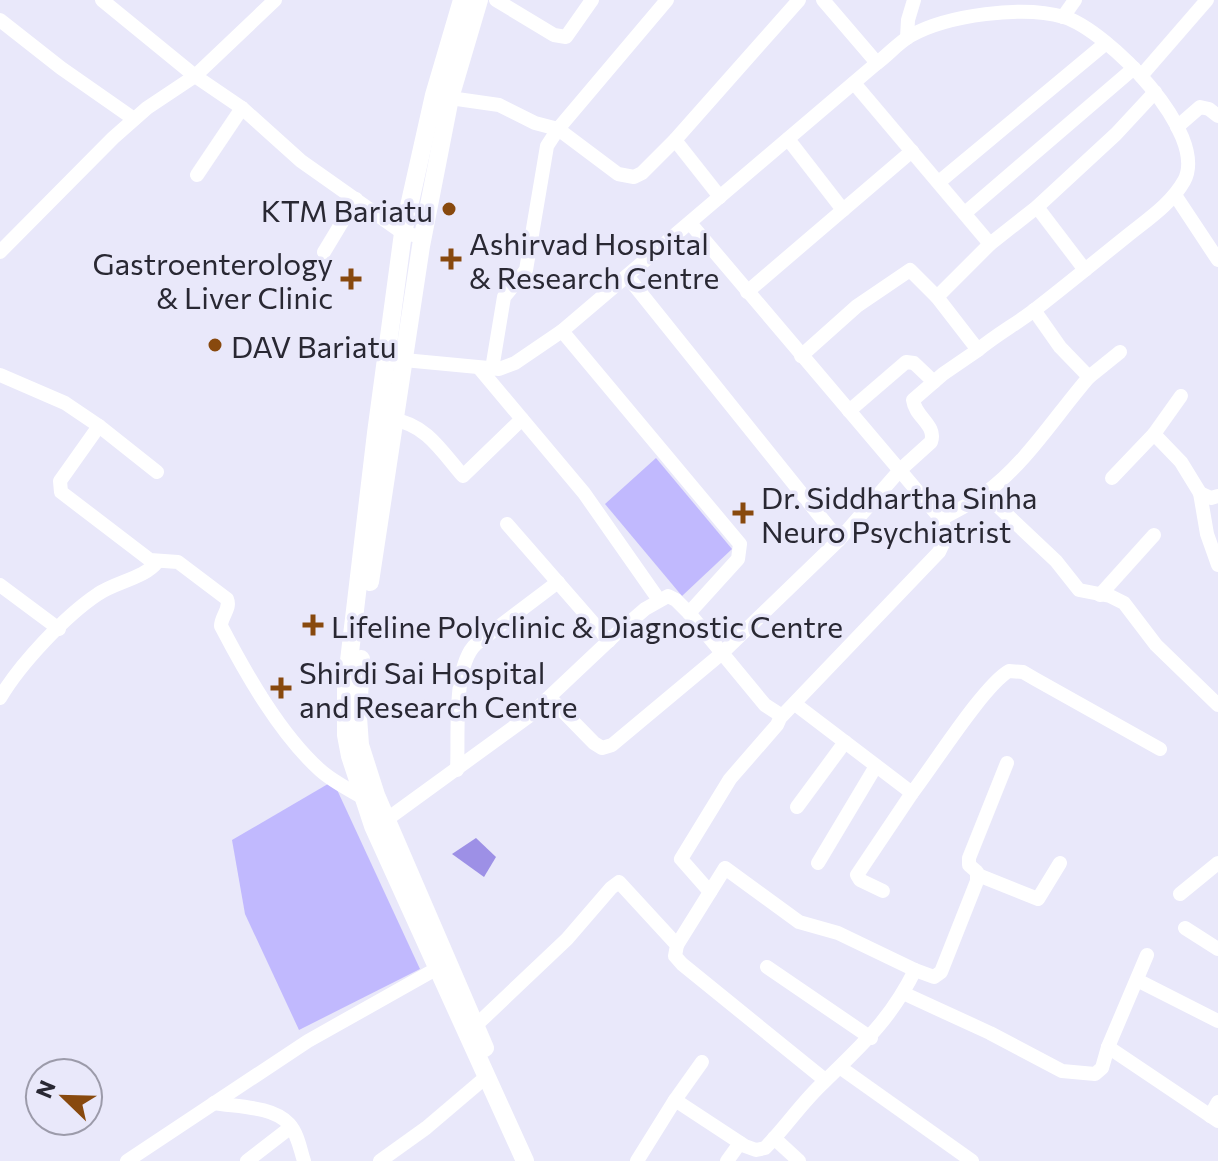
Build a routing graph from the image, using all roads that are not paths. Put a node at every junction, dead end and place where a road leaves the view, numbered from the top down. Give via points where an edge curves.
1 (102, 0) edge
2 (275, 0) edge
3 (462, 0) edge
4 (479, 0) edge
5 (496, 0) edge
6 (592, 0) edge
7 (667, 0) edge
8 (799, 0) edge
9 (823, 0) edge
10 (914, 0) edge
11 (1075, 0) edge
12 (1207, 0) edge
13 (1063, 17) junction
14 (0, 20) edge
15 (907, 38) junction
16 (1106, 43) junction
17 (877, 63) junction
18 (1138, 72) junction
19 (195, 76) junction
20 (854, 83) junction
21 (1155, 92) junction
22 (450, 98) junction
23 (242, 108) junction
24 (1218, 116) edge
25 (134, 119) junction
26 (1177, 127) junction
27 (558, 129) junction
28 (788, 139) junction
29 (675, 140) junction
30 (912, 151) junction
31 (197, 175) dead end
32 (939, 182) junction
33 (1175, 195) junction
34 (720, 197) junction
35 (356, 199) junction
36 (1037, 207) junction
37 (843, 210) junction
38 (965, 213) junction
39 (690, 223) junction
40 (403, 233) junction
41 (423, 237) junction
42 (990, 244) junction
43 (0, 252) edge
44 (324, 252) dead end
45 (1218, 260) edge
46 (1085, 270) junction
47 (627, 276) junction
48 (747, 292) junction
49 (937, 297) junction
50 (1034, 310) junction
51 (562, 331) junction
52 (978, 350) junction
53 (1120, 352) dead end
54 (801, 356) junction
55 (395, 357) junction
56 (486, 369) junction
57 (0, 375) edge
58 (1089, 377) junction
59 (934, 382) junction
60 (1181, 396) dead end
61 (849, 411) junction
62 (522, 419) junction
63 (99, 426) junction
64 (387, 430) junction
65 (1154, 434) junction
66 (900, 470) junction
67 (157, 472) dead end
68 (1112, 478) dead end
69 (1200, 493) junction
70 (985, 494) junction
71 (1218, 496) edge
72 (941, 519) junction
73 (507, 524) dead end
74 (1154, 535) dead end
75 (839, 540) junction
76 (157, 562) junction
77 (1218, 565) edge
78 (558, 582) junction
79 (0, 585) edge
80 (1100, 595) junction
81 (659, 600) junction
82 (689, 613) junction
83 (59, 629) junction
84 (609, 641) junction
85 (721, 654) junction
86 (5, 679) edge
87 (0, 698) edge
88 (550, 698) junction
89 (795, 704) junction
90 (1218, 705) edge
91 (781, 716) junction
92 (845, 742) junction
93 (1160, 749) dead end
94 (1007, 763) dead end
95 (876, 766) junction
96 (457, 770) junction
97 (912, 793) junction
98 (362, 797) junction
99 (797, 807) dead end
100 (386, 820) junction
101 (818, 863) dead end
102 (1060, 863) dead end
103 (1214, 873) edge
104 (978, 875) junction
105 (883, 891) dead end
106 (710, 892) junction
107 (1180, 894) dead end
108 (1185, 928) dead end
109 (677, 945) junction
110 (1218, 949) edge
111 (1147, 955) dead end
112 (767, 967) dead end
113 (436, 969) junction
114 (915, 970) junction
115 (1137, 980) junction
116 (903, 993) junction
117 (1218, 1021) edge
118 (471, 1030) junction
119 (871, 1038) junction
120 (1108, 1047) junction
121 (702, 1062) dead end
122 (841, 1068) junction
123 (486, 1077) junction
124 (825, 1080) junction
125 (675, 1100) junction
126 (1218, 1102) edge
127 (214, 1103) junction
128 (1214, 1118) edge
129 (291, 1127) junction
130 (774, 1138) junction
131 (740, 1143) junction
132 (127, 1161) edge
133 (247, 1161) edge
134 (304, 1161) edge
135 (380, 1161) edge
136 (525, 1161) edge
137 (534, 1161) edge
138 (637, 1161) edge
139 (727, 1161) edge
140 (799, 1161) edge
141 (972, 1161) edge

1 - 19 street
2 - 19 street
3 - 40 main road
4 - 22 main road
5 - 6 street via 566,37
7 - 27 street
8 - 29 street
9 - 17 street
10 - 15 street
11 - 13 street
12 - 18 street
13 - 15 street via 1016,13 965,18 934,24
13 - 16 street
14 - 25 street
15 - 17 street
16 - 18 street
16 - 32 street
17 - 20 street
18 - 21 street
18 - 38 street
19 - 23 street
19 - 25 street
20 - 28 street
20 - 30 street
21 - 26 street
21 - 36 street
22 - 27 street via 499,105
22 - 41 main road
23 - 31 street
23 - 35 street via 301,161
24 - 26 street via 1200,107
25 - 43 street
26 - 33 street via 1189,153 1185,179
27 - 29 street via 626,177 642,173
27 - 56 street via 547,146 526,270 504,297
28 - 34 street
28 - 37 street
29 - 34 street
30 - 32 street
30 - 37 street
32 - 38 street
33 - 45 street
33 - 46 street
34 - 39 street
35 - 40 street
35 - 44 street
36 - 42 street
36 - 46 street
37 - 48 street
38 - 42 street
39 - 47 street
39 - 48 street
40 - 41 street
40 - 55 main road
41 - 55 main road
42 - 49 street
46 - 50 street
47 - 51 street
47 - 75 street
48 - 54 street
49 - 52 street
49 - 54 street via 910,270 857,306
50 - 52 street
50 - 58 street
51 - 56 street via 515,363
51 - 82 street via 740,544 738,559
52 - 59 street
53 - 58 street
54 - 61 street
55 - 56 street
55 - 64 main road
56 - 62 street
57 - 63 street via 52,396
58 - 70 street via 1022,460
59 - 61 street via 906,362
59 - 66 street via 912,402 932,430 932,440
60 - 65 street
61 - 66 street
62 - 64 street via 463,476 421,428 409,422
62 - 81 street via 584,493
63 - 67 street
63 - 76 street via 60,488
64 - 98 main road via 345,706 350,756
64 - 100 main road via 358,717 360,745
65 - 68 street
65 - 69 street via 1181,462
66 - 72 street
66 - 75 street
69 - 71 street
69 - 77 street
70 - 72 street
70 - 80 street via 1079,590
72 - 89 street via 947,535 943,547
73 - 78 street
74 - 80 street
75 - 85 street
76 - 83 street via 97,595
76 - 98 street via 178,562 227,599 221,626 267,704 311,761
78 - 84 street
78 - 96 street via 467,654
79 - 83 street
80 - 90 street via 1124,603 1156,645
81 - 82 street via 672,597
81 - 84 street
82 - 85 street
83 - 86 street
84 - 88 street
85 - 88 street via 606,747 594,743
85 - 91 street
86 - 87 street
88 - 96 street
89 - 91 street
89 - 92 street
91 - 106 street via 730,779 681,859
92 - 95 street
92 - 99 street
93 - 97 street via 1023,672 1009,671
94 - 104 street via 969,858
95 - 97 street
95 - 101 street
96 - 100 street
97 - 105 street via 857,875
98 - 113 main road
100 - 118 main road
102 - 104 street via 1038,899
103 - 107 street
104 - 114 street via 941,972 934,977
106 - 109 street
106 - 114 street via 725,868 799,922 838,933
108 - 110 street
109 - 118 street via 619,882
109 - 124 street via 675,956 682,964
111 - 115 street
112 - 119 street
113 - 118 main road
113 - 127 street via 308,1041
114 - 116 street
115 - 117 street
115 - 120 street
116 - 119 street
116 - 120 street via 1062,1071 1099,1073
118 - 123 main road
118 - 137 main road
119 - 122 street
120 - 128 street
121 - 125 street
122 - 124 street
122 - 141 street
123 - 135 street
123 - 136 main road
124 - 130 street
125 - 131 street
125 - 138 street
126 - 128 street
127 - 129 street via 272,1113
127 - 132 street
129 - 133 street
129 - 134 street
130 - 131 street via 760,1150
130 - 140 street
131 - 139 street

